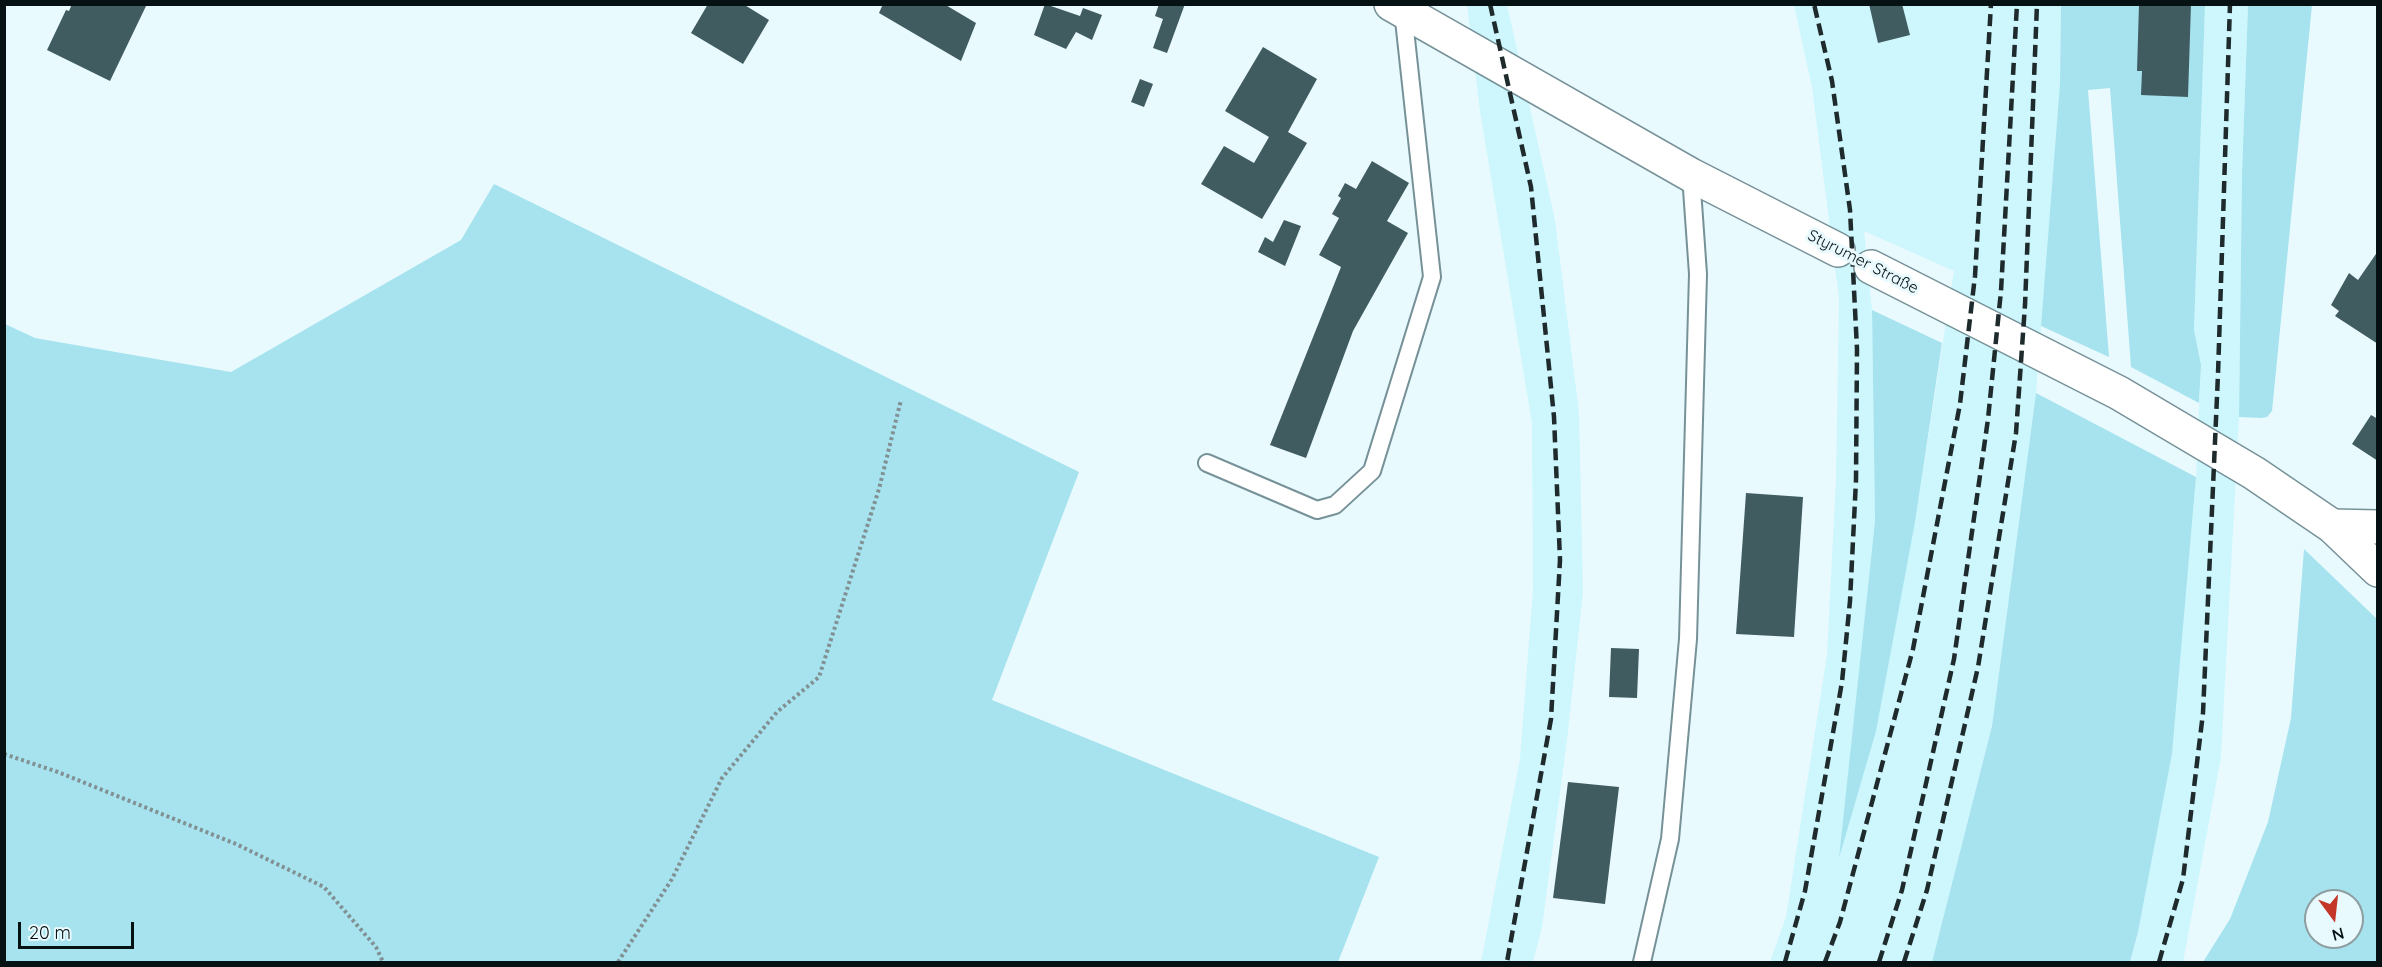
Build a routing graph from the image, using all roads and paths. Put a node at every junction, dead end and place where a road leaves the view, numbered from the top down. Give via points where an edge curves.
1 (1397, 8) edge
2 (1691, 175) junction
3 (901, 400) dead end
4 (1207, 463) dead end
5 (2332, 526) junction
6 (2378, 527) edge
7 (2378, 570) edge
8 (4, 754) edge
9 (383, 963) edge
10 (618, 963) edge
11 (1642, 963) edge

1 - 2 street, Styrumer Straße
1 - 4 lane via 1432,276 1372,471 1335,505 1317,510
2 - 5 street, Styrumer Straße via 2120,393 2254,473
2 - 11 lane via 1698,274 1688,639 1670,839
3 - 10 path via 879,489 819,677 777,712 722,778 672,879
5 - 6 street
5 - 7 street, Styrumer Straße
8 - 9 path via 236,844 324,887 376,947

